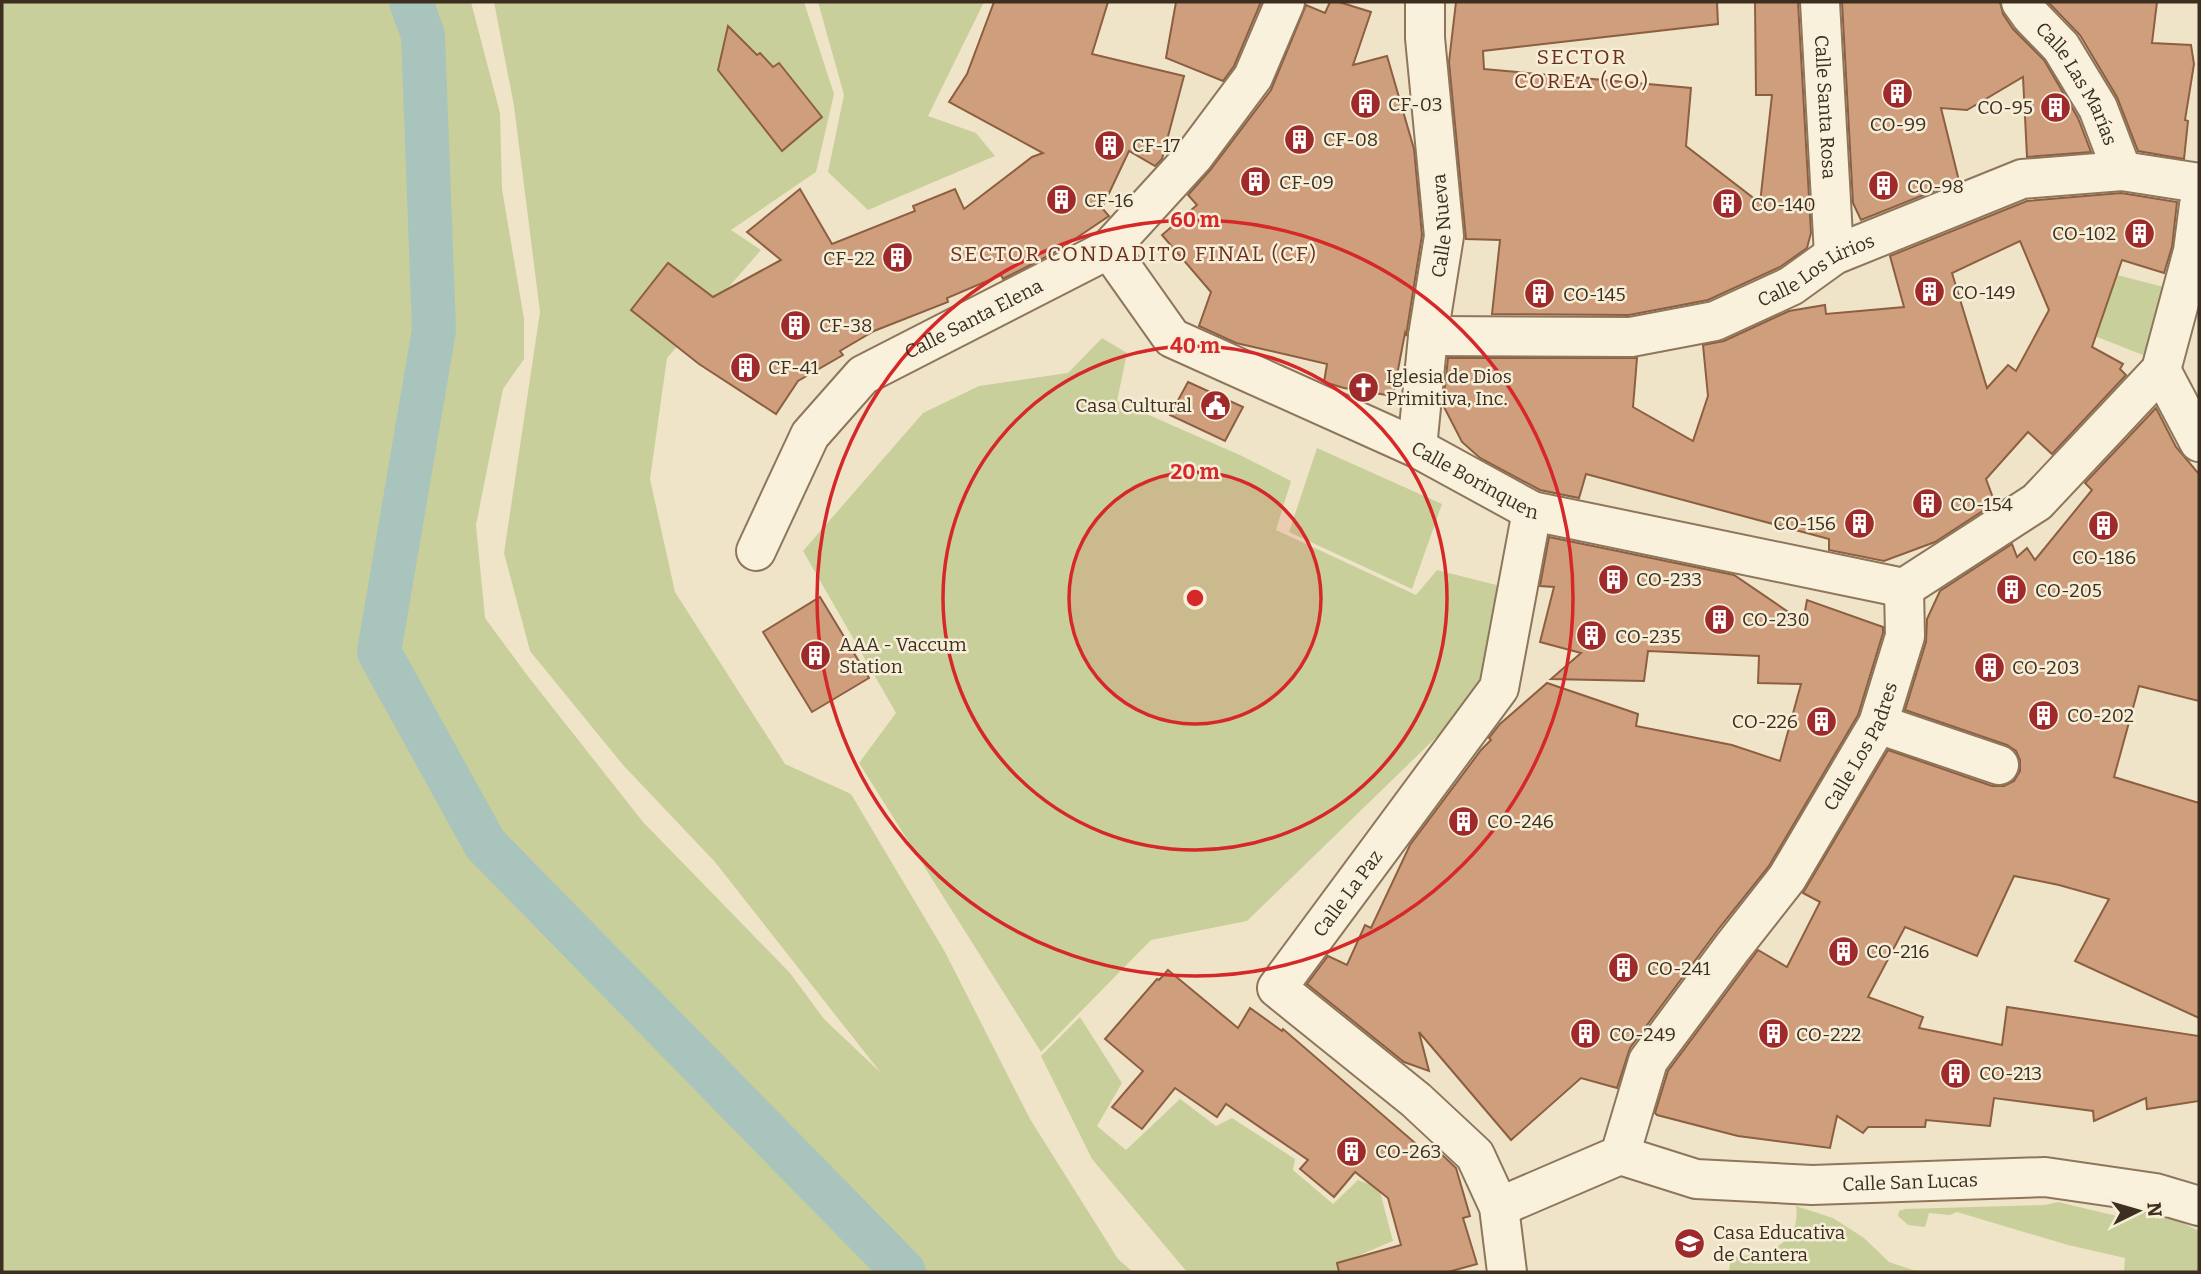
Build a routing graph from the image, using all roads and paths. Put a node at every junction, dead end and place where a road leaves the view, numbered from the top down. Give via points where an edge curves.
1 (1285, 2) edge
2 (1425, 2) edge
3 (1820, 2) edge
4 (2021, 2) edge
5 (2122, 171) junction
6 (2199, 183) edge
7 (2199, 205) edge
8 (1109, 249) junction
9 (1834, 256) junction
10 (1428, 337) junction
11 (2161, 370) junction
12 (2199, 442) edge
13 (1418, 448) junction
14 (1532, 511) junction
15 (756, 551) dead end
16 (1904, 588) junction
17 (1878, 724) junction
18 (1999, 765) dead end
19 (1620, 1155) junction
20 (2199, 1206) edge
21 (1499, 1208) junction
22 (1507, 1272) edge

1 - 8 street, Calle Santa Elena via 1253,77 1194,156
2 - 10 street, Calle Nueva via 1444,236
3 - 9 street, Calle Santa Rosa
4 - 5 street, Calle Las Marías via 2061,47 2098,108
5 - 6 street, Calle Los Lirios
5 - 9 street, Calle Los Lirios via 2022,180
7 - 11 street via 2193,251
8 - 13 street, Calle Borinquen via 1172,338
8 - 15 street, Calle Santa Elena via 863,375 810,435
9 - 10 street, Calle Los Lirios via 1791,286 1715,321 1691,326 1631,337
10 - 13 street, Calle Nueva
11 - 12 street
11 - 16 street via 2037,502
13 - 14 street, Calle Borinquen
14 - 16 street, Calle Borinquen
14 - 21 street, Calle La Paz via 1499,688 1277,988 1416,1100 1475,1155
16 - 17 street, Calle Los Padres via 1905,636
17 - 18 street
17 - 19 street, Calle Los Padres via 1787,878 1648,1061
19 - 20 street, Calle San Lucas via 1696,1179 1812,1185 2045,1177 2155,1193
19 - 21 street
21 - 22 street

